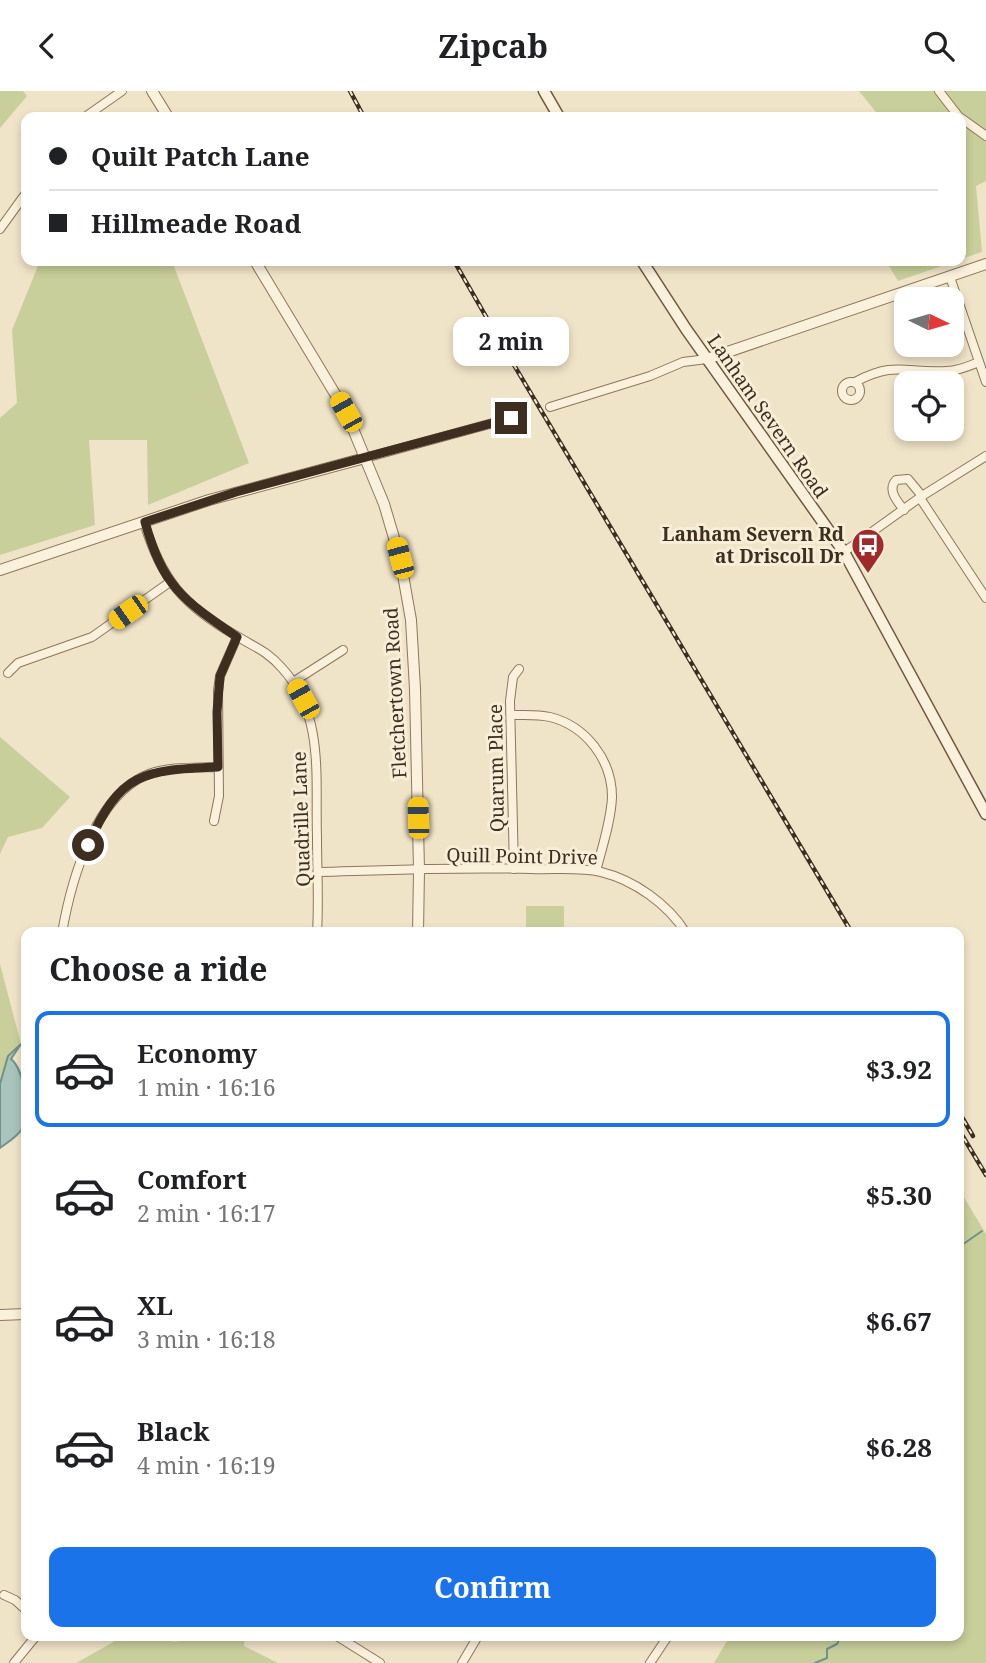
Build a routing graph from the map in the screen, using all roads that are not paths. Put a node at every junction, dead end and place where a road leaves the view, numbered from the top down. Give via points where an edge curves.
1 (122, 91) edge
2 (544, 91) edge
3 (939, 91) edge
4 (153, 92) edge
5 (92, 112) edge
6 (165, 112) edge
7 (556, 112) edge
8 (955, 112) edge
9 (966, 122) edge
10 (986, 136) edge
11 (21, 200) edge
12 (0, 229) edge
13 (986, 264) edge
14 (259, 266) edge
15 (645, 266) edge
16 (950, 277) junction
17 (707, 359) junction
18 (979, 362) junction
19 (855, 382) dead end
20 (986, 382) edge
21 (550, 407) dead end
22 (511, 418) dead end
23 (986, 456) edge
24 (365, 458) junction
25 (921, 497) junction
26 (904, 510) junction
27 (145, 522) junction
28 (844, 552) junction
29 (0, 570) edge
30 (170, 582) junction
31 (986, 598) edge
32 (237, 637) junction
33 (343, 650) dead end
34 (519, 669) dead end
35 (8, 673) dead end
36 (293, 682) junction
37 (512, 715) junction
38 (218, 767) junction
39 (986, 814) edge
40 (214, 821) dead end
41 (514, 869) junction
42 (419, 870) junction
43 (596, 871) junction
44 (318, 872) junction
45 (63, 927) edge
46 (317, 927) edge
47 (418, 927) edge
48 (681, 927) edge
49 (21, 1314) edge
50 (0, 1315) edge
51 (4, 1595) dead end
52 (21, 1605) edge
53 (32, 1641) edge
54 (345, 1641) edge
55 (475, 1641) edge
56 (665, 1641) edge
57 (14, 1663) edge
58 (380, 1663) edge
59 (462, 1663) edge
60 (650, 1663) edge

1 - 5 street
2 - 7 main road
3 - 8 street
4 - 6 street
9 - 10 street
11 - 12 street
13 - 16 street
14 - 24 street, Fletchertown Road via 346,412
15 - 17 main road, Lanham Severn Road
16 - 17 street
16 - 18 street
17 - 21 street via 683,362
17 - 28 main road, Lanham Severn Road
18 - 19 street via 947,371 886,369
18 - 20 street
22 - 24 street
23 - 25 street
24 - 27 street
24 - 42 street, Fletchertown Road via 393,532 411,620
25 - 26 street
25 - 26 street via 908,479 896,480 892,492
25 - 31 street
26 - 28 street
27 - 29 street
27 - 30 street, Quadrille Lane
28 - 39 main road, Lanham Severn Road
30 - 32 street, Quadrille Lane via 186,601
30 - 35 street via 92,637 18,663
32 - 36 street, Quadrille Lane via 262,650
32 - 38 street via 219,683
33 - 36 street
34 - 37 street, Quarum Place via 511,686
36 - 44 street, Quadrille Lane via 306,706 314,739
37 - 41 street, Quarum Place
37 - 43 street via 551,717 570,725 592,743 605,762 611,804
38 - 40 street
38 - 45 street via 159,771 118,793 74,877
41 - 42 street, Quill Point Drive
41 - 43 street, Quill Point Drive
42 - 44 street, Quill Point Drive
42 - 47 street, Fletchertown Road
43 - 48 street, Quill Point Drive via 650,896
44 - 46 street, Quadrille Lane
49 - 50 street
51 - 52 street
53 - 57 street
54 - 58 street
55 - 59 street
56 - 60 street

